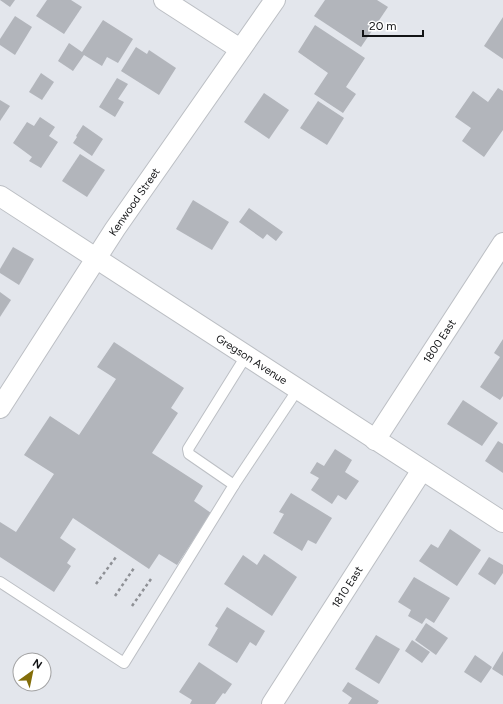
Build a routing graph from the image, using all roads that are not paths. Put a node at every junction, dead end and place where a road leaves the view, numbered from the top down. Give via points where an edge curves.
1 (164, 0) edge
2 (275, 0) edge
3 (240, 50) junction
4 (0, 196) edge
5 (503, 243) edge
6 (97, 259) junction
7 (246, 356) junction
8 (298, 389) junction
9 (0, 408) edge
10 (376, 440) junction
11 (422, 470) junction
12 (234, 485) junction
13 (503, 522) edge
14 (0, 582) edge
15 (272, 704) edge

1 - 3 street
2 - 3 street, Kenwood Street
3 - 6 street, Kenwood Street via 115,228
4 - 6 street, Gregson Avenue
5 - 10 street, 1800 East
6 - 7 street, Gregson Avenue
6 - 9 street, Kenwood Street
7 - 8 street, Gregson Avenue
7 - 12 lane via 188,449 189,454
8 - 10 street, Gregson Avenue
8 - 12 lane
10 - 11 street, Gregson Avenue
11 - 13 street, Gregson Avenue
11 - 15 street, 1810 East
12 - 14 lane via 124,663

